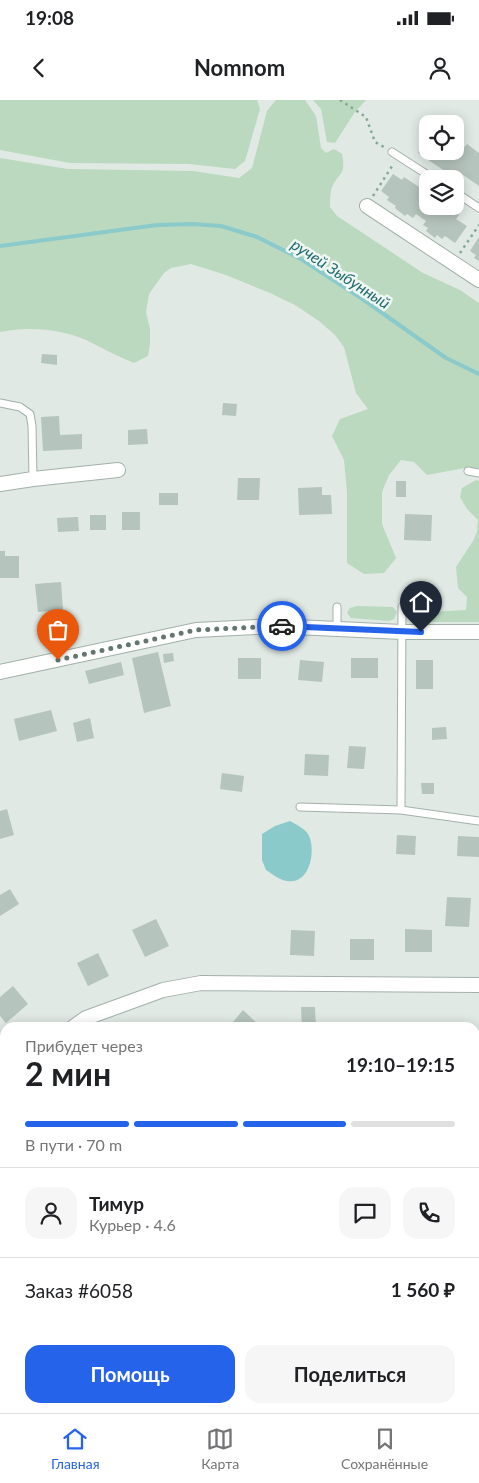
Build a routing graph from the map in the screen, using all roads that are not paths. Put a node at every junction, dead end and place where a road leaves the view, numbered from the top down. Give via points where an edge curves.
1 (396, 154) road end
2 (420, 170) edge
3 (464, 198) edge
4 (367, 206) road end
5 (479, 208) edge
6 (479, 280) edge
7 (0, 403) edge
8 (118, 470) dead end
9 (468, 471) dead end
10 (479, 473) edge
11 (34, 478) junction
12 (0, 484) edge
13 (337, 607) dead end
14 (402, 607) dead end
15 (274, 609) dead end
16 (274, 626) junction
17 (337, 628) junction
18 (402, 632) junction
19 (479, 632) edge
20 (0, 672) edge
21 (300, 807) dead end
22 (401, 810) junction
23 (479, 821) edge
24 (479, 985) edge
25 (80, 1022) edge

1 - 2 lane
3 - 5 lane
4 - 6 street
7 - 11 lane via 20,407 30,414
8 - 11 street
9 - 10 lane
11 - 12 street
13 - 17 lane
14 - 18 lane
15 - 16 lane
16 - 17 street
16 - 20 street via 196,630
17 - 18 street
18 - 19 street
18 - 22 lane
21 - 22 lane
22 - 23 lane
24 - 25 street via 201,983 163,990

